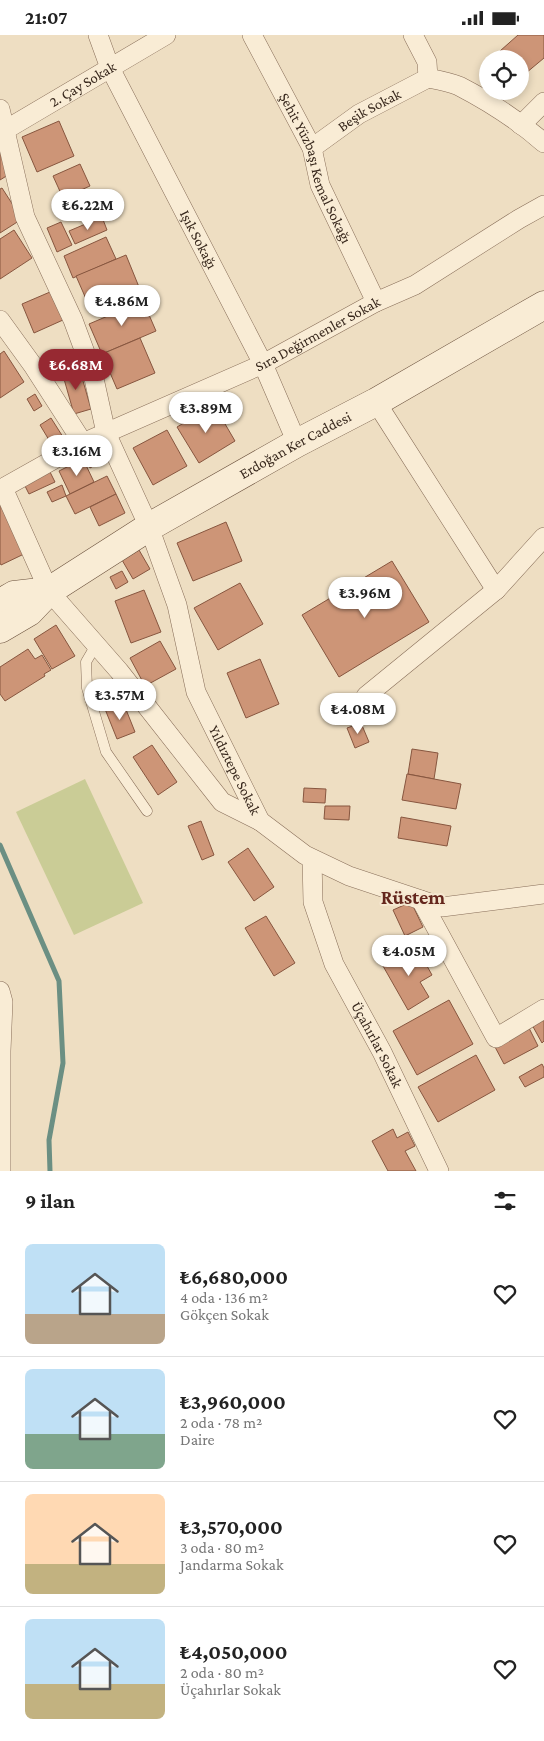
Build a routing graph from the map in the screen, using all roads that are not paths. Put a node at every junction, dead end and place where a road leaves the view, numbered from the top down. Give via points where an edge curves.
1 (98, 35) edge
2 (166, 35) edge
3 (252, 35) edge
4 (413, 35) edge
5 (110, 68) junction
6 (428, 78) junction
7 (544, 102) edge
8 (0, 109) edge
9 (521, 125) junction
10 (2, 132) edge
11 (544, 143) edge
12 (312, 147) junction
13 (544, 205) edge
14 (376, 302) junction
15 (544, 305) edge
16 (0, 320) edge
17 (263, 364) junction
18 (376, 402) junction
19 (106, 433) junction
20 (83, 443) junction
21 (297, 443) junction
22 (149, 527) junction
23 (544, 537) edge
24 (496, 589) junction
25 (49, 591) junction
26 (0, 603) edge
27 (0, 629) edge
28 (96, 645) junction
29 (366, 696) dead end
30 (147, 811) dead end
31 (260, 821) junction
32 (312, 859) junction
33 (544, 894) edge
34 (422, 900) junction
35 (0, 991) edge
36 (544, 1009) edge
37 (1, 1051) edge
38 (1, 1171) edge
39 (439, 1171) edge

1 - 5 street, Işık Sokağı
2 - 5 street, 2. Çay Sokak
3 - 12 street, Şehit Yüzbaşı Kemal Sokağı
4 - 6 street via 427,62
5 - 10 street, 2. Çay Sokak
5 - 17 street, Işık Sokağı
6 - 9 street via 457,85
6 - 12 street, Beşik Sokak via 360,114
7 - 9 street
8 - 10 street, Yıldıztepe Sokak
9 - 11 street
10 - 19 street, Yıldıztepe Sokak via 25,217 73,320 93,374
12 - 14 street, Şehit Yüzbaşı Kemal Sokağı via 320,185
13 - 14 street, Sıra Değirmenler Sokak via 415,285
14 - 17 street, Sıra Değirmenler Sokak
15 - 18 main road, Erdoğan Ker Caddesi
16 - 20 street
17 - 19 street, Sıra Değirmenler Sokak
17 - 21 street, Işık Sokağı
18 - 21 main road, Erdoğan Ker Caddesi
18 - 24 street
19 - 20 street, Sıra Değirmenler Sokak
19 - 22 street, Yıldıztepe Sokak
20 - 25 street, Sıra Değirmenler Sokak via 3,488
21 - 22 main road, Erdoğan Ker Caddesi
22 - 25 main road, Erdoğan Ker Caddesi
22 - 31 street, Yıldıztepe Sokak via 177,605 196,692
23 - 24 street
24 - 29 street
25 - 26 main road, Erdoğan Ker Caddesi via 14,595
25 - 27 main road, Erdoğan Ker Caddesi via 29,612
25 - 28 street
28 - 30 lane via 86,662 87,688 106,752
28 - 31 street via 222,802
31 - 32 street, Yıldıztepe Sokak
32 - 34 street, Yıldıztepe Sokak via 349,876
32 - 39 street, Üçahırlar Sokak via 314,902 334,964 382,1052
33 - 34 street, Yıldıztepe Sokak via 442,907
34 - 36 street via 496,1038
35 - 37 street via 3,1002
37 - 38 street

